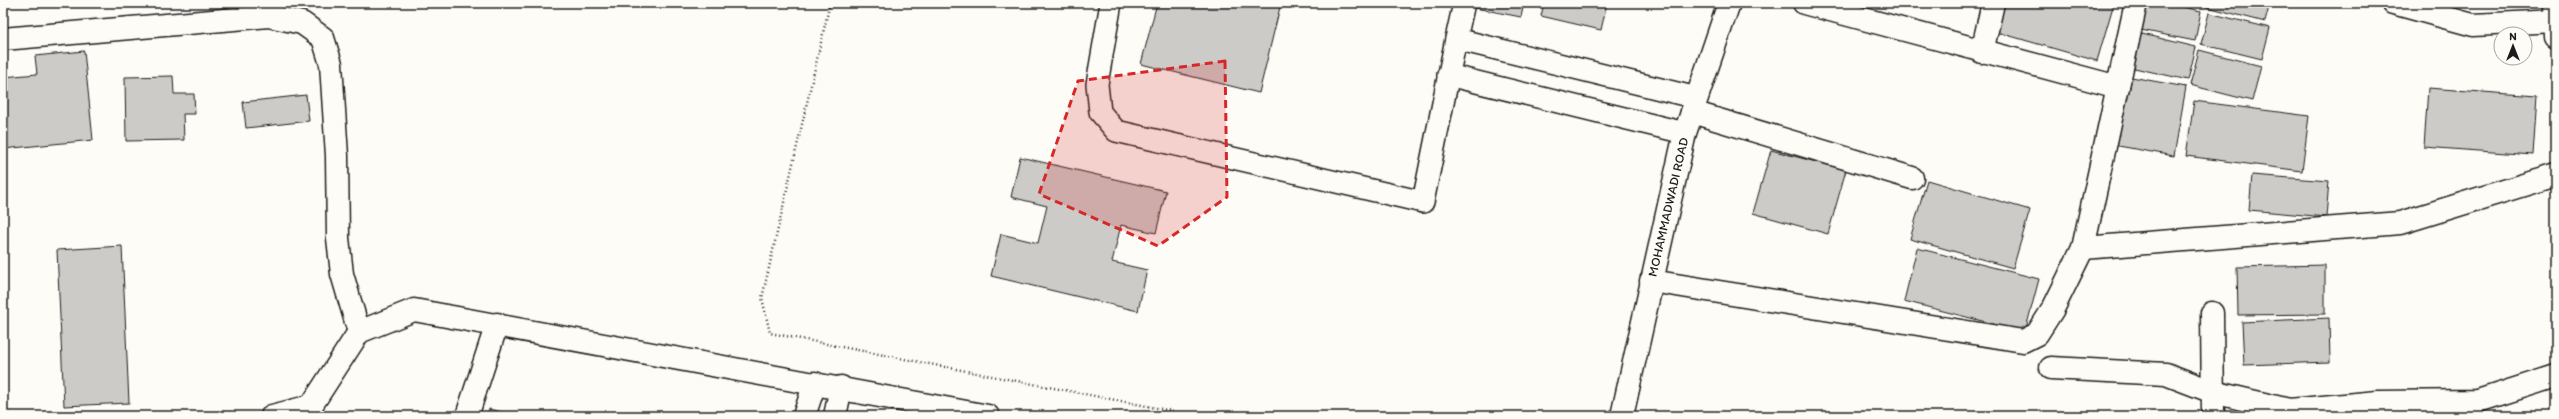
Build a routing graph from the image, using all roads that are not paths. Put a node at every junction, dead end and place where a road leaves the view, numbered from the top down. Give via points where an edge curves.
1 (1111, 3) edge
2 (1464, 3) edge
3 (1728, 3) edge
4 (1804, 3) edge
5 (1993, 3) edge
6 (2136, 3) edge
7 (2393, 3) edge
8 (2555, 3) edge
9 (2556, 21) edge
10 (2556, 38) edge
11 (3, 39) edge
12 (1456, 39) junction
13 (1982, 52) junction
14 (1448, 75) junction
15 (2118, 87) junction
16 (1695, 105) junction
17 (1685, 133) junction
18 (2556, 175) edge
19 (1912, 178) dead end
20 (2083, 248) junction
21 (1651, 281) junction
22 (2212, 313) dead end
23 (497, 324) junction
24 (359, 332) junction
25 (2051, 368) dead end
26 (2556, 376) edge
27 (815, 383) junction
28 (841, 387) junction
29 (2213, 392) junction
30 (310, 411) edge
31 (272, 416) edge
32 (467, 416) edge
33 (804, 416) edge
34 (835, 416) edge
35 (988, 416) edge
36 (1622, 416) edge
37 (2213, 416) edge

1 - 14 lane via 1097,84 1100,112 1116,131 1423,202
2 - 12 lane
3 - 16 street, MOHAMMADWADI ROAD
4 - 13 street
5 - 13 street
6 - 15 street
7 - 9 street via 2474,25
8 - 9 street
9 - 10 street
11 - 24 street via 269,16 302,23 323,38 331,64 337,156 338,238 342,274
12 - 14 lane
12 - 16 lane
13 - 15 street
14 - 17 lane
15 - 20 street
16 - 17 street, MOHAMMADWADI ROAD
16 - 19 street
17 - 21 street, MOHAMMADWADI ROAD
18 - 20 street via 2400,223
20 - 21 street via 2053,309 2037,334 2023,341
21 - 36 street, MOHAMMADWADI ROAD
22 - 29 street
23 - 24 street via 414,310
23 - 27 street
23 - 32 street
24 - 30 street
25 - 29 street via 2166,374
26 - 29 street via 2478,401 2378,402 2289,410
27 - 28 street
27 - 33 street
28 - 34 street
28 - 35 street
29 - 37 street
30 - 31 street

